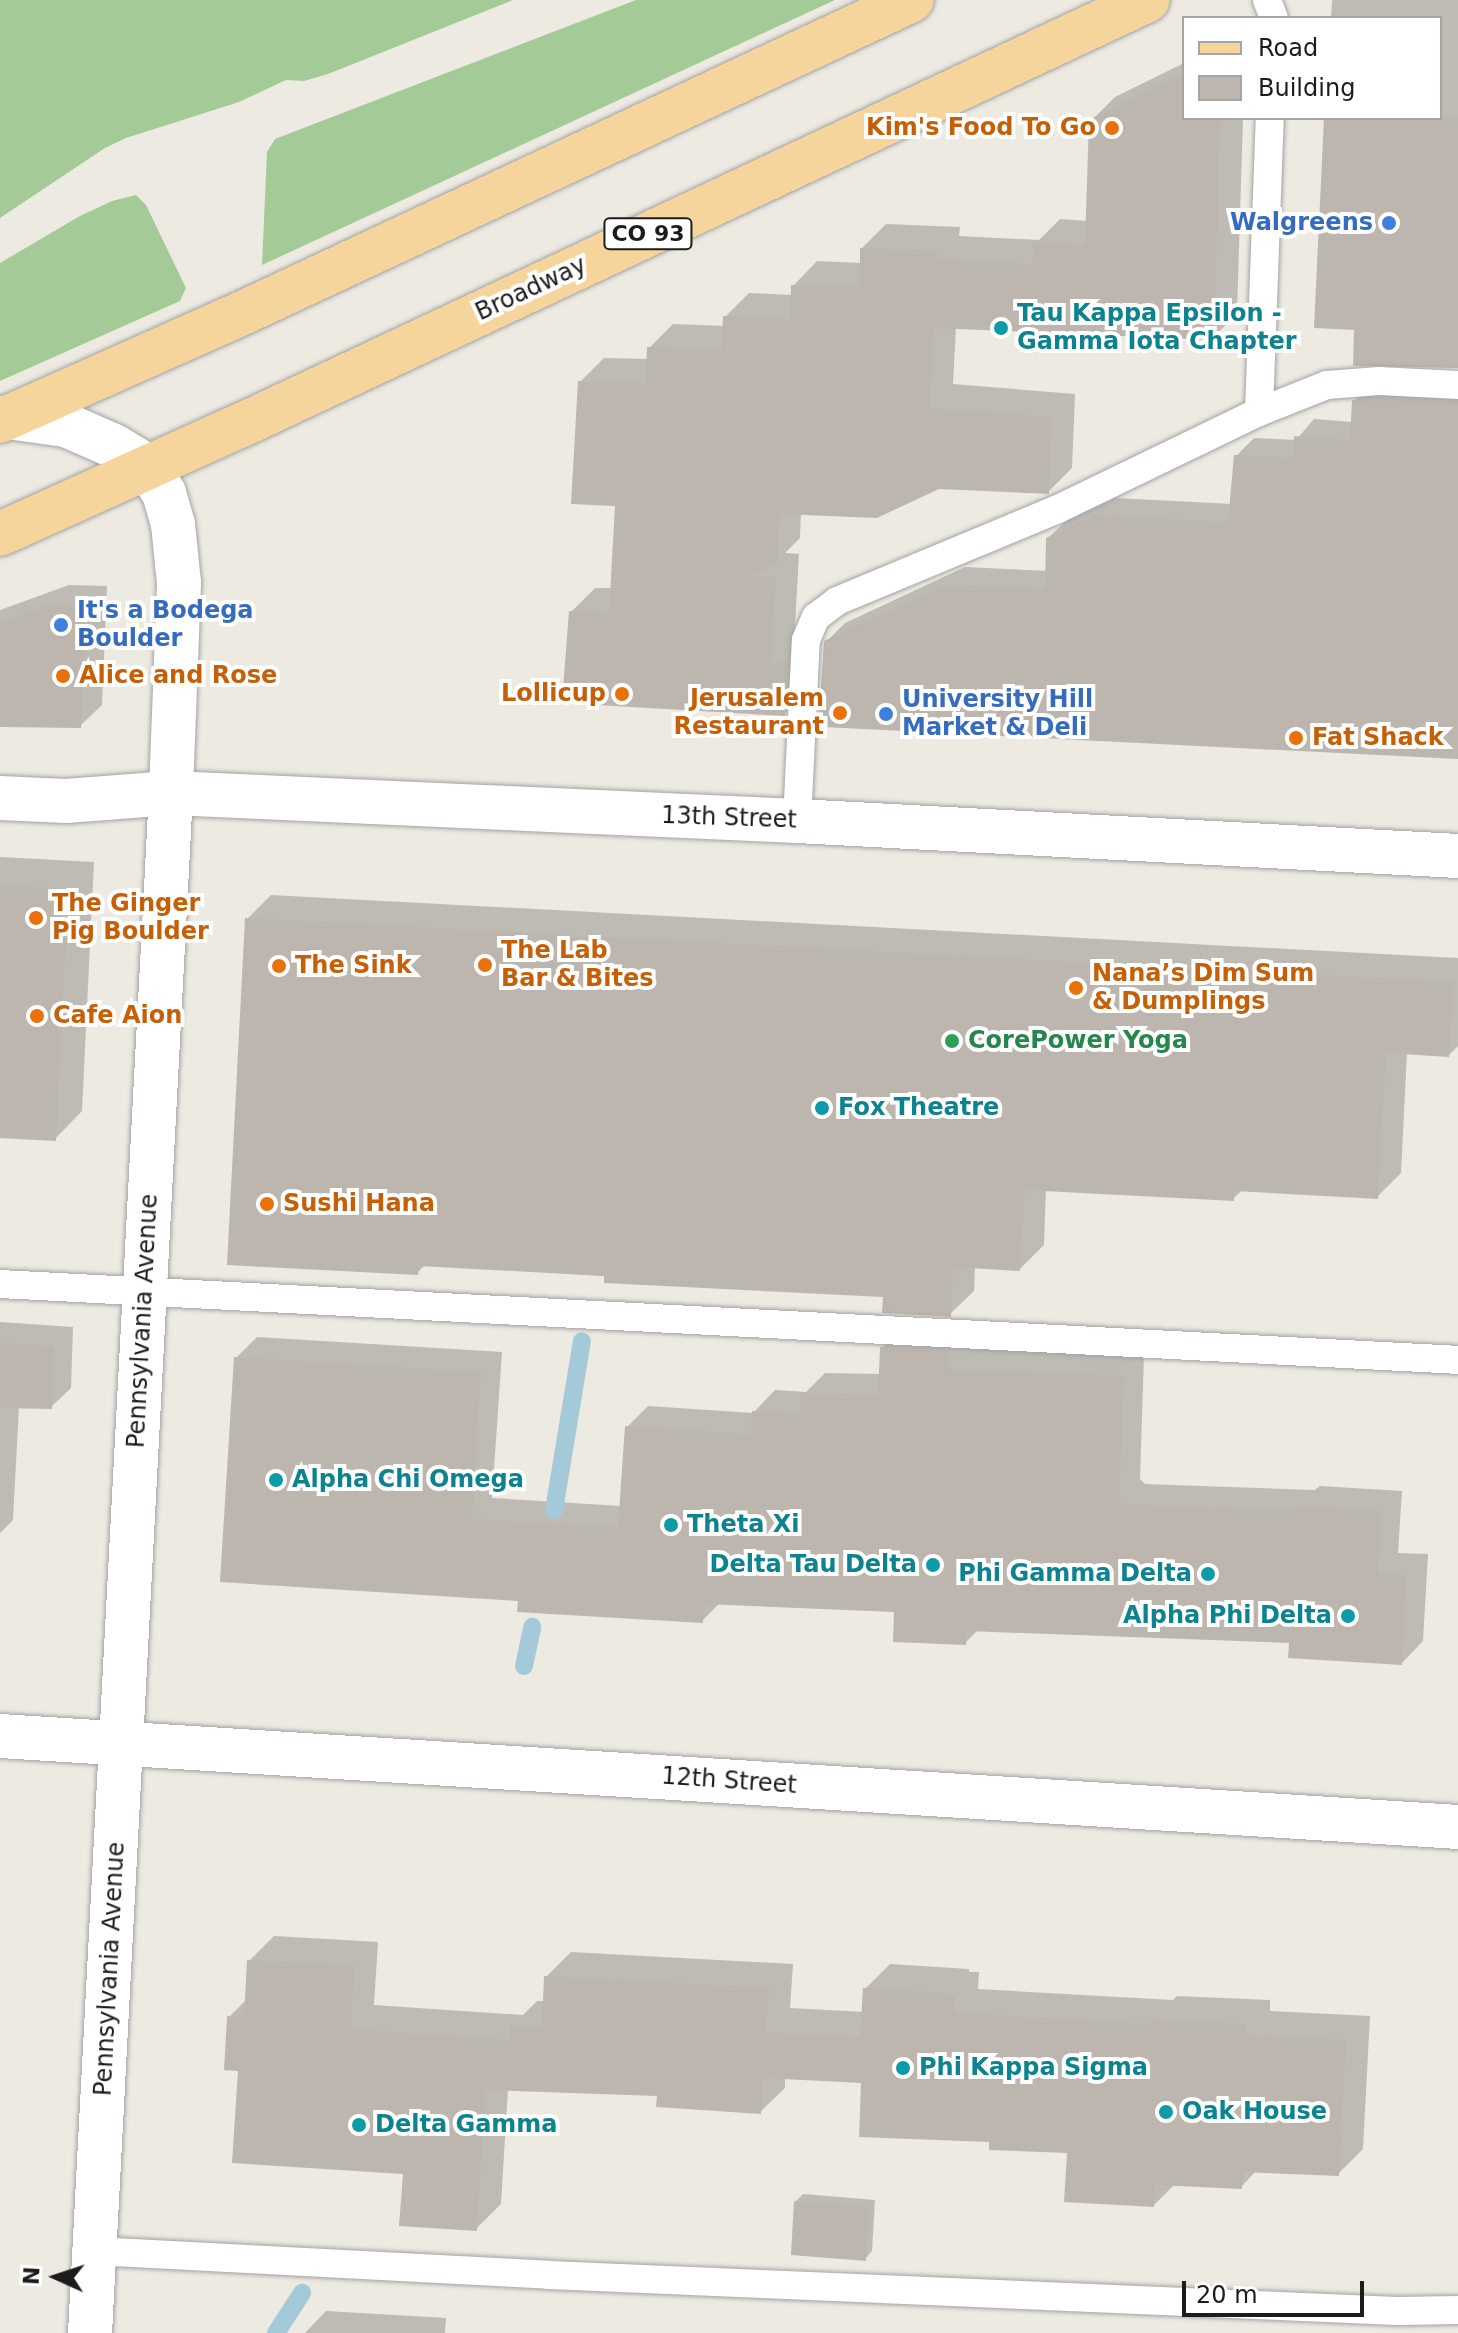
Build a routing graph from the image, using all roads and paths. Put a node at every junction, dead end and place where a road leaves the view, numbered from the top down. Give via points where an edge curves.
1 (912, 0) edge
2 (1148, 0) edge
3 (1270, 120) edge
4 (1458, 385) edge
5 (1259, 412) junction
6 (4, 419) edge
7 (147, 466) junction
8 (0, 534) edge
9 (171, 793) junction
10 (0, 798) edge
11 (797, 821) junction
12 (1458, 856) edge
13 (0, 1284) edge
14 (145, 1291) junction
15 (1458, 1360) edge
16 (0, 1736) edge
17 (122, 1742) junction
18 (1458, 1827) edge
19 (94, 2251) junction
20 (1458, 2310) edge
21 (90, 2333) edge

1 - 6 main road
2 - 7 main road, Broadway / CO 93
3 - 5 lane
4 - 5 lane via 1327,385
5 - 11 lane via 1058,509 837,601 816,617 806,640
6 - 7 street via 66,425
7 - 8 main road, Broadway / CO 93
7 - 9 street, Pennsylvania Avenue via 167,503 179,583
9 - 10 street, 13th Street via 66,801
9 - 11 street, 13th Street
9 - 14 street, Pennsylvania Avenue
11 - 12 street, 13th Street
13 - 14 lane
14 - 15 lane
14 - 17 street, Pennsylvania Avenue
16 - 17 street, 12th Street
17 - 18 street, 12th Street
17 - 19 street, Pennsylvania Avenue
19 - 20 lane via 596,2277
19 - 21 street, Pennsylvania Avenue

